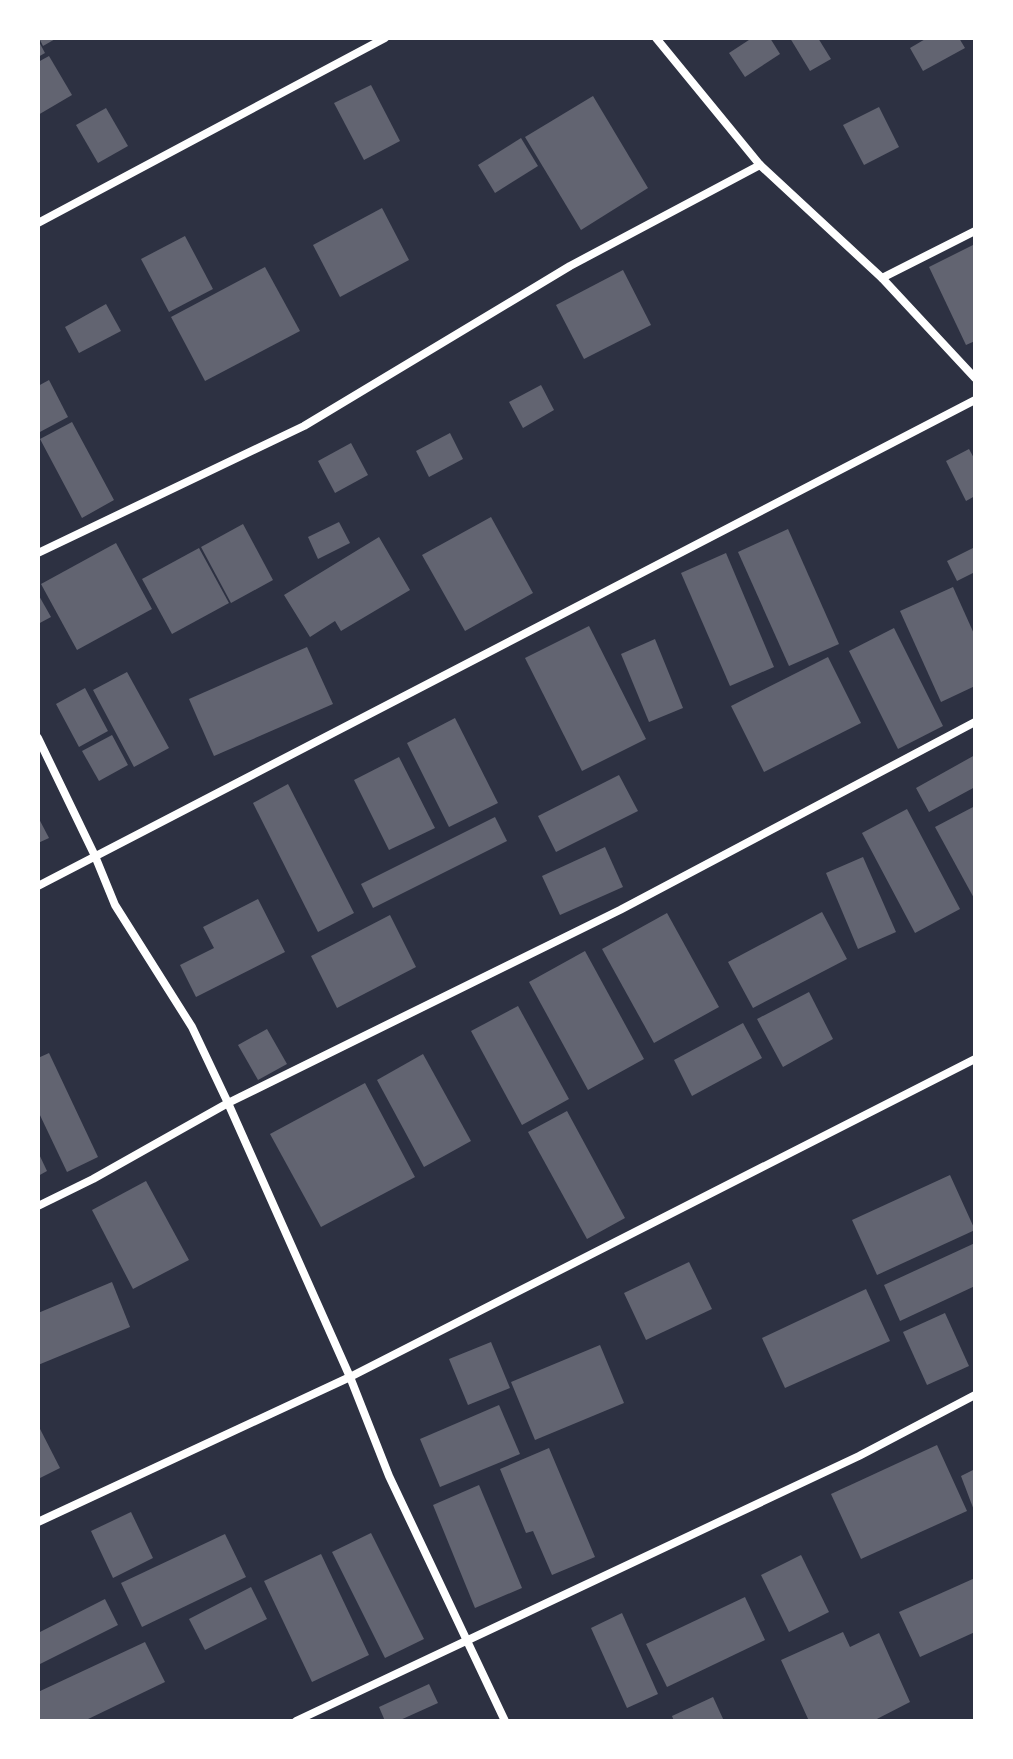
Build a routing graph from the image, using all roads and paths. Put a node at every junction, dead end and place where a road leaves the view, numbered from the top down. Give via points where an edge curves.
1 (385, 38) edge
2 (656, 38) edge
3 (760, 165) junction
4 (38, 223) edge
5 (975, 231) edge
6 (882, 278) junction
7 (975, 378) edge
8 (975, 400) edge
9 (38, 553) edge
10 (975, 722) edge
11 (38, 738) edge
12 (95, 856) junction
13 (38, 886) edge
14 (975, 1059) edge
15 (228, 1103) junction
16 (38, 1206) edge
17 (350, 1377) junction
18 (975, 1395) edge
19 (38, 1522) edge
20 (468, 1642) junction
21 (296, 1721) edge
22 (505, 1721) edge

1 - 4 street
2 - 3 street
3 - 6 street
3 - 9 street via 570,266 304,426
5 - 6 street
6 - 7 street
8 - 12 street
10 - 15 street via 620,910
11 - 12 street
12 - 13 street
12 - 15 street via 115,905 192,1027
14 - 17 street
15 - 16 street
15 - 17 street
17 - 19 street
17 - 20 street via 389,1476
18 - 20 street via 859,1456
20 - 21 street
20 - 22 street

